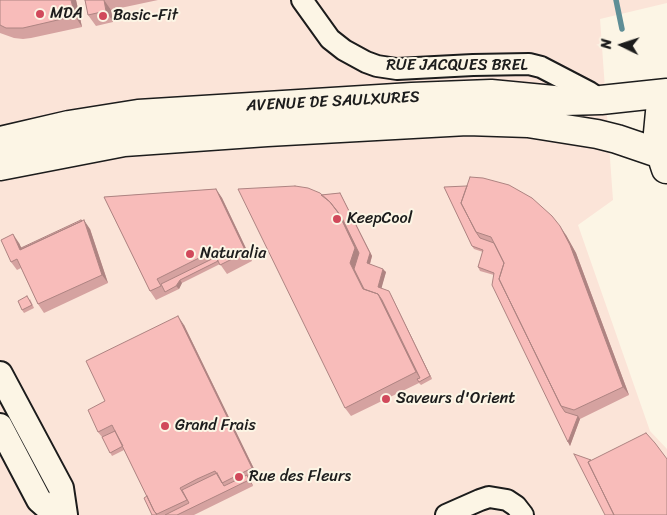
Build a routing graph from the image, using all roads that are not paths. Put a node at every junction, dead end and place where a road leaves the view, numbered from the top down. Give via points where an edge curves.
1 (302, 0) edge
2 (667, 93) edge
3 (601, 100) junction
4 (0, 141) edge
5 (664, 162) edge
6 (0, 166) edge
7 (0, 374) edge
8 (0, 426) edge
9 (56, 515) edge
10 (65, 515) edge
11 (446, 515) edge
12 (523, 515) edge

1 - 3 street, RUE JACQUES BREL via 330,39 344,50 377,66 397,69 529,64 549,71
2 - 3 main road, AVENUE DE SAULXURES
2 - 5 main road via 658,126
3 - 4 main road, AVENUE DE SAULXURES via 564,101 491,94 138,114
5 - 6 main road, AVENUE DE SAULXURES via 617,139 598,134 528,123 467,121 124,142
7 - 10 street via 61,488
8 - 9 street via 39,500
11 - 12 street via 489,497 507,500

